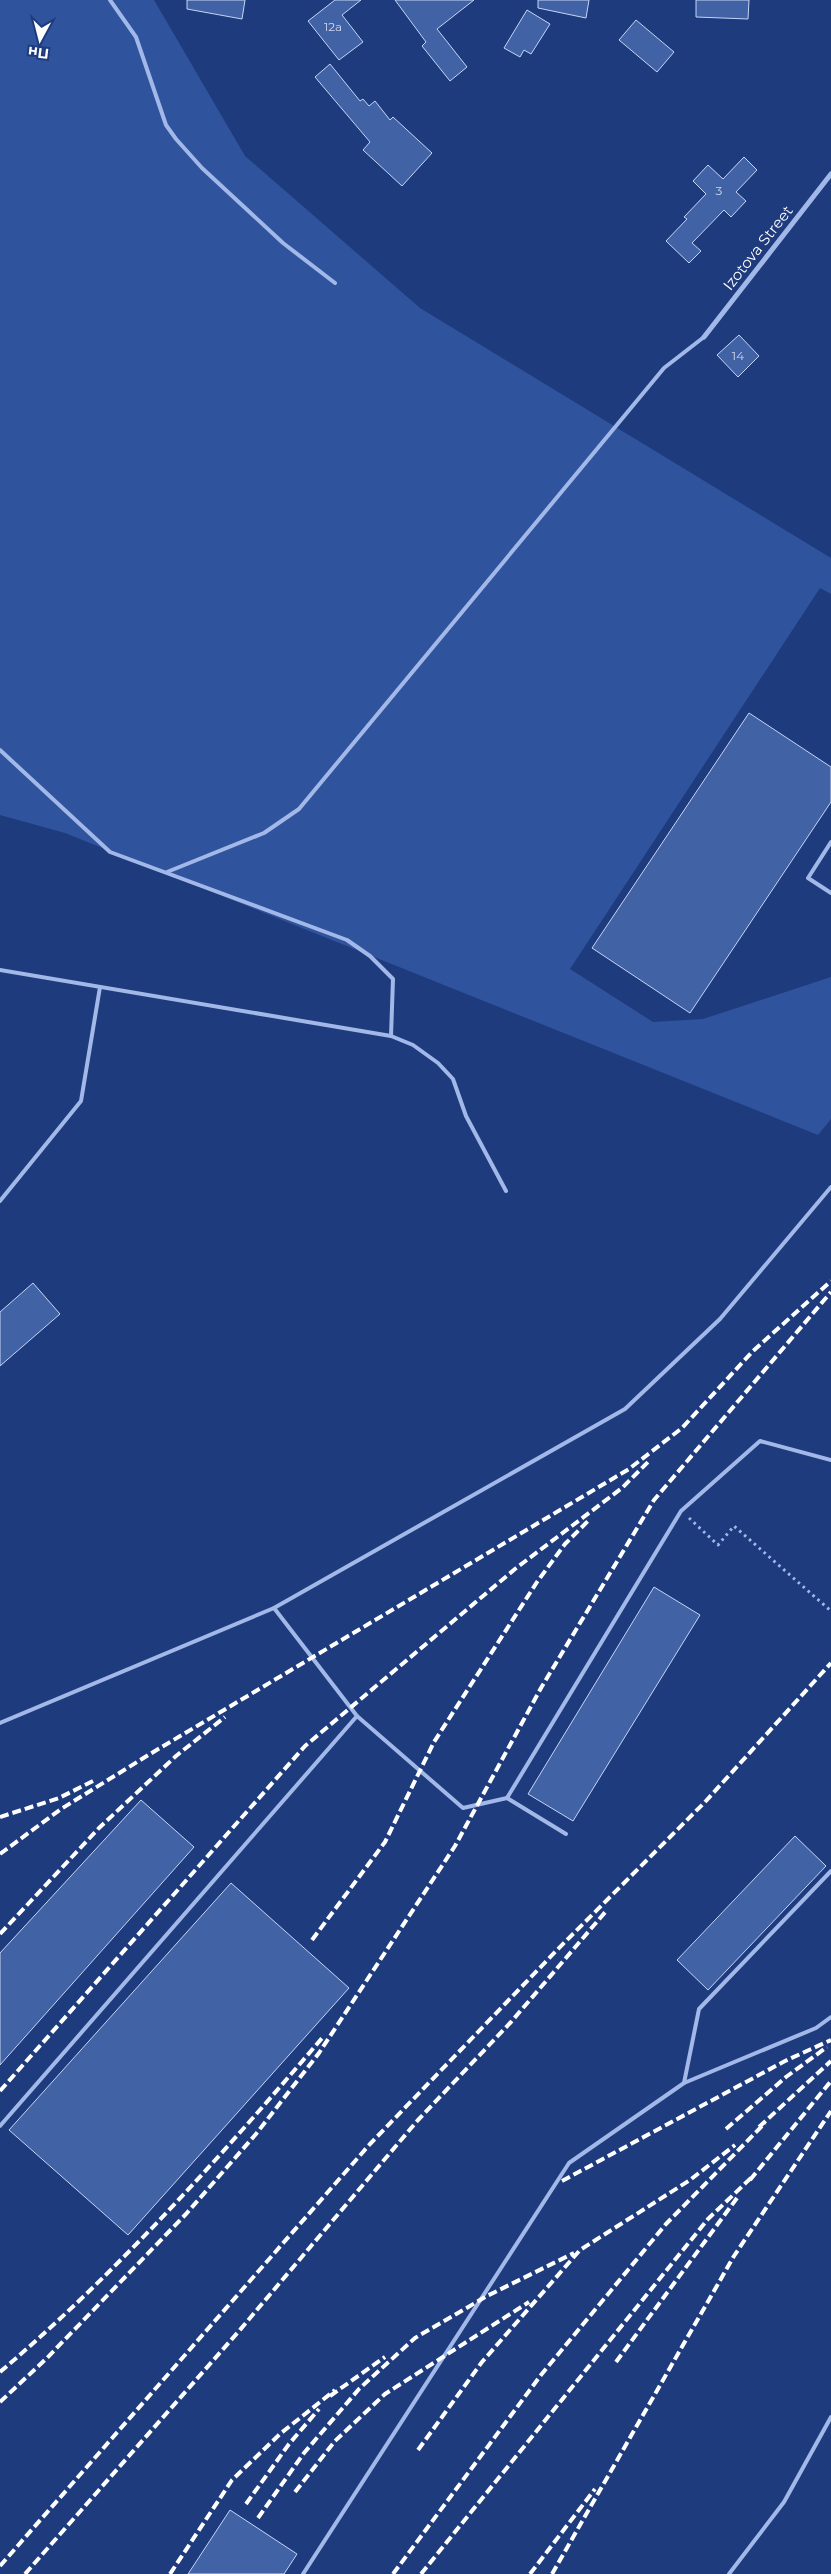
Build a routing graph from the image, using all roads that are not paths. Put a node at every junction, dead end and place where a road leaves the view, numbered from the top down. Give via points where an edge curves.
1 (110, 0) edge
2 (831, 174) edge
3 (335, 283) dead end
4 (704, 337) joint
5 (0, 750) edge
6 (831, 842) edge
7 (167, 872) junction
8 (831, 893) edge
9 (0, 970) edge
10 (100, 987) junction
11 (391, 1036) junction
12 (831, 1186) edge
13 (506, 1191) dead end
14 (0, 1201) edge
15 (831, 1460) edge
16 (274, 1608) junction
17 (357, 1716) junction
18 (0, 1723) edge
19 (507, 1798) junction
20 (566, 1834) dead end
21 (831, 1871) edge
22 (831, 2016) edge
23 (684, 2083) junction
24 (0, 2126) edge
25 (831, 2417) edge
26 (303, 2574) edge
27 (729, 2574) edge

1 - 3 lane via 136,37 161,111 176,139 202,168 283,243
2 - 4 street, Izotova Street
4 - 7 lane via 664,368 298,809 264,833
5 - 7 lane via 110,852
6 - 8 lane via 808,878
7 - 11 lane via 347,940 370,956 393,979
9 - 10 lane
10 - 11 lane
10 - 14 lane via 81,1101
11 - 13 lane via 413,1045 453,1079 466,1116
12 - 16 lane via 720,1319 625,1409
15 - 19 lane via 760,1441 682,1511
16 - 17 lane
16 - 18 lane
17 - 19 lane via 463,1808
17 - 24 lane
19 - 20 lane
21 - 23 lane via 699,2009
22 - 23 lane via 816,2028
23 - 26 lane via 569,2163
25 - 27 lane via 784,2502

